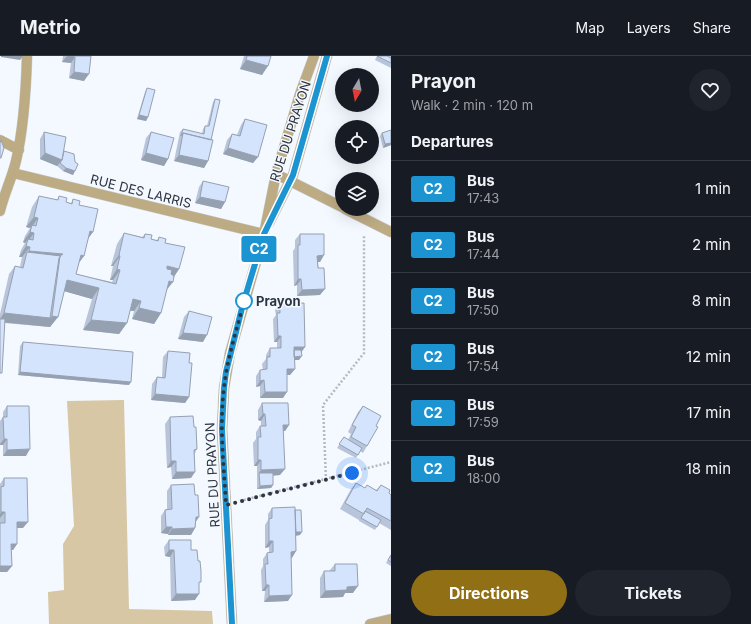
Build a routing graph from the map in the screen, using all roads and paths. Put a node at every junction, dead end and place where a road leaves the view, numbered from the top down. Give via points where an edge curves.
1 (27, 56) edge
2 (314, 56) edge
3 (327, 56) edge
4 (0, 140) edge
5 (19, 150) junction
6 (13, 173) junction
7 (276, 174) junction
8 (290, 182) junction
9 (335, 204) edge
10 (0, 211) edge
11 (360, 216) edge
12 (364, 218) junction
13 (391, 232) edge
14 (264, 234) junction
15 (391, 462) edge
16 (326, 480) junction
17 (226, 505) junction
18 (391, 620) edge
19 (232, 624) edge
20 (370, 624) edge

1 - 5 street
2 - 7 street, RUE DU PRAYON
3 - 8 street, RUE DU PRAYON
4 - 5 street
5 - 6 street
6 - 10 street
6 - 14 street, RUE DES LARRIS
7 - 8 street
7 - 14 street, RUE DU PRAYON
8 - 9 street
8 - 14 street, RUE DU PRAYON
11 - 12 street
12 - 13 street
12 - 16 path via 364,354 323,405
14 - 17 street, RUE DU PRAYON via 230,353 224,388 222,429
15 - 16 path
16 - 17 path
17 - 19 street, RUE DU PRAYON
18 - 20 street

